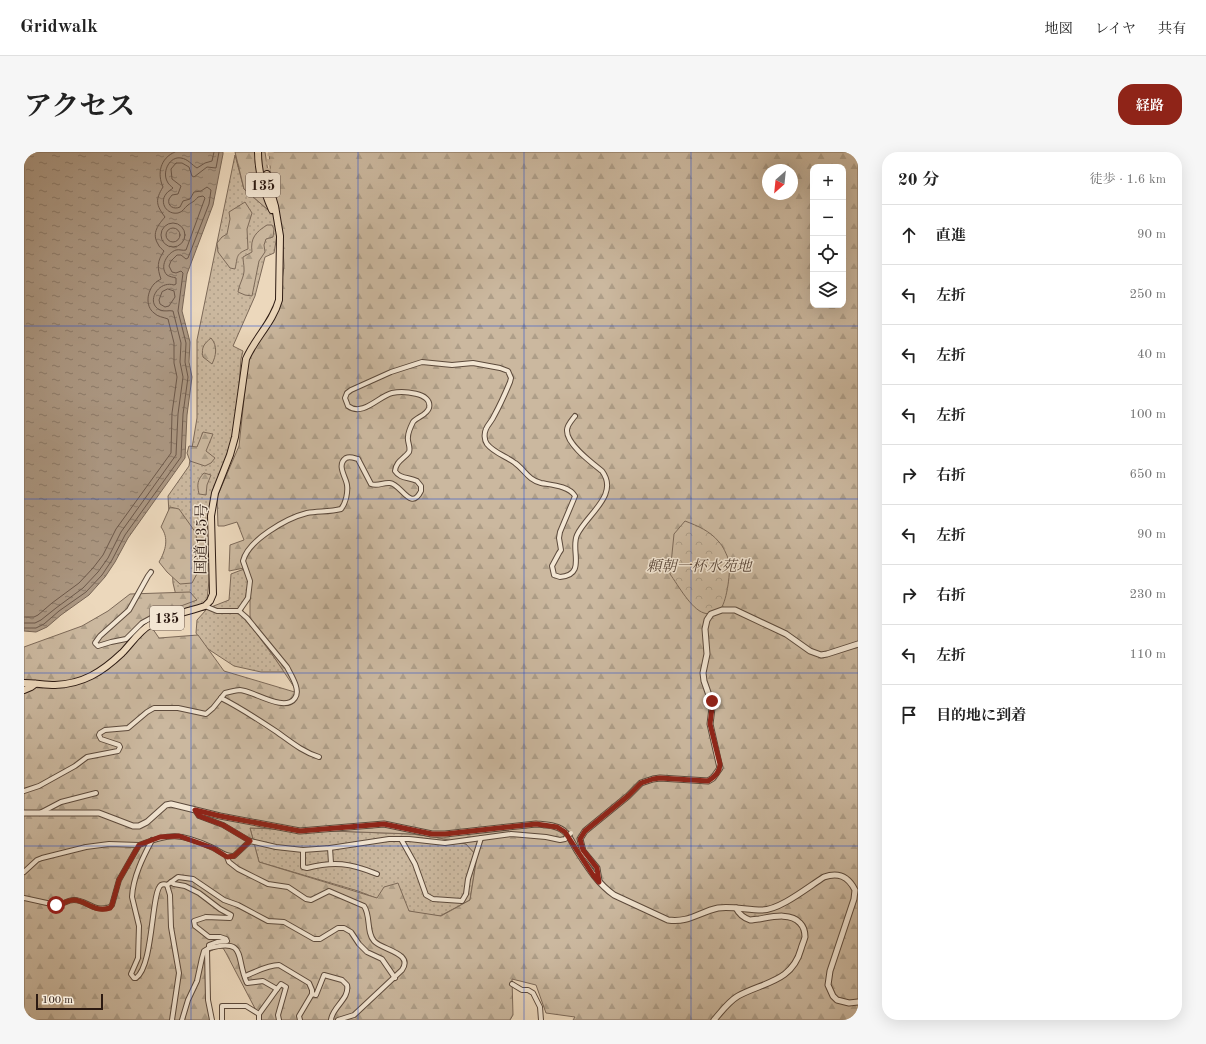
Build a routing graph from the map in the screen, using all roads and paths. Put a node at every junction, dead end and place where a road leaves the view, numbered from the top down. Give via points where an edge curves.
1 (258, 152) edge
2 (267, 174) tunnel mouth
3 (276, 217) junction
4 (575, 416) dead end
5 (151, 572) dead end
6 (205, 606) junction
7 (239, 611) junction
8 (159, 621) junction
9 (858, 644) edge
10 (24, 683) edge
11 (35, 684) junction
12 (24, 690) edge
13 (222, 698) junction
14 (319, 757) dead end
15 (24, 790) edge
16 (96, 793) dead end
17 (195, 810) junction
18 (24, 813) edge
19 (39, 813) junction
20 (571, 833) dead end
21 (481, 838) junction
22 (401, 839) junction
23 (152, 840) junction
24 (250, 841) junction
25 (139, 845) junction
26 (330, 848) junction
27 (303, 850) junction
28 (227, 857) junction
29 (331, 863) junction
30 (24, 872) edge
31 (376, 874) dead end
32 (172, 882) junction
33 (599, 882) junction
34 (167, 885) junction
35 (24, 898) edge
36 (736, 908) junction
37 (208, 949) junction
38 (245, 976) junction
39 (394, 978) junction
40 (512, 984) dead end
41 (277, 989) junction
42 (312, 994) junction
43 (858, 1002) edge
44 (259, 1014) junction
45 (299, 1019) edge
46 (172, 1020) edge
47 (182, 1020) edge
48 (212, 1020) edge
49 (222, 1020) edge
50 (259, 1020) edge
51 (278, 1020) edge
52 (331, 1020) edge
53 (338, 1020) edge
54 (541, 1020) edge
55 (714, 1020) edge

1 - 3 highway, 国道135号 / 135 via 258,166 267,198
2 - 3 highway, 国道135号 / 135
3 - 6 highway, 国道135号 / 135 via 280,236 279,300 272,318 246,359 235,437 215,494 211,516 213,594
4 - 7 street via 566,432 570,441 602,471 608,484 603,500 580,528 576,537 575,569 570,574 560,577 554,575 552,566 561,550 560,532 575,496 570,491 529,478 516,463 502,455 485,439 486,429 510,382 508,371 473,363 452,365 422,362 351,390 345,398 348,406 354,409 371,405 392,393 412,393 427,399 427,412 413,423 408,436 410,449 398,461 395,471 402,478 417,481 421,486 420,494 412,498 393,484 371,484 358,459 348,457 342,467 347,489 345,503 341,509 306,514 275,527 248,549 243,561 250,581 249,595
5 - 8 street via 130,610 95,643 101,646 126,639 142,623 155,616
6 - 7 street via 217,611
6 - 8 highway, 135
7 - 13 street via 287,667 297,693 289,703 275,702 240,690 225,693
8 - 11 highway, 135 via 149,626 104,669 92,676 80,681 55,685
9 - 33 street via 820,655 786,634 735,610 722,610 711,614 705,629 707,654 703,673 712,701 710,724 720,768 708,781 660,778 641,783 585,831 580,839 583,850 597,868
10 - 11 highway, 135
11 - 12 highway
13 - 14 street via 242,708 304,751
13 - 15 street via 206,714 178,708 154,708 128,728 102,731 99,735 101,739 119,745 118,751 86,757 39,786
16 - 19 street via 61,802
17 - 19 street via 166,805 139,826 99,813
17 - 24 street via 199,816 223,825
17 - 33 street via 300,831 384,824 432,834 445,834 536,824 548,825 565,832
18 - 19 street
20 - 21 street, bridge via 560,840 511,834
21 - 22 street via 445,843
21 - 22 street via 462,901 428,898 415,864
22 - 26 street
23 - 25 street
23 - 28 street via 179,836 213,848
23 - 34 street via 132,893 139,926 138,958 131,974 134,978 139,976 144,967 156,892 160,885
24 - 27 street
24 - 28 street via 234,856
25 - 30 street via 109,844 86,847 37,860
25 - 35 street via 119,880 110,908 96,908 73,900 56,905
26 - 27 street
26 - 29 street
27 - 29 street via 304,867
28 - 39 street via 238,869 268,884 288,887 304,899 311,900 329,891 364,906 373,939 403,959 404,967
29 - 31 street via 362,868
32 - 34 street
32 - 37 street via 199,893 231,915 230,918 206,917 194,921 195,926 209,938 220,937 227,941 209,945
32 - 39 street via 178,877 193,879 224,900 268,921 284,922 314,939 320,939 338,928 344,928 351,932 367,952 382,959
33 - 36 street via 614,895 668,920 685,920 720,908
34 - 46 street via 179,973
36 - 43 street via 775,908 824,877 840,874 847,878 855,890 854,899 830,971 828,985 832,996 837,1000
36 - 55 street via 739,914 751,920 782,916 797,919 802,924 805,937 798,959 788,972 730,1002
37 - 38 street via 228,945 236,948 240,954 240,967
37 - 47 street via 204,952 197,982
37 - 48 street via 208,1000
38 - 41 street via 247,983 263,981
38 - 42 street via 280,965 309,983
39 - 53 street via 354,1015
40 - 54 street via 533,993 540,1006
41 - 44 street
41 - 51 street via 281,984 286,987
42 - 45 street
42 - 52 street via 316,995 324,975 342,980 347,985 346,994 331,1015
44 - 49 street via 246,1006 222,1006
44 - 50 street

